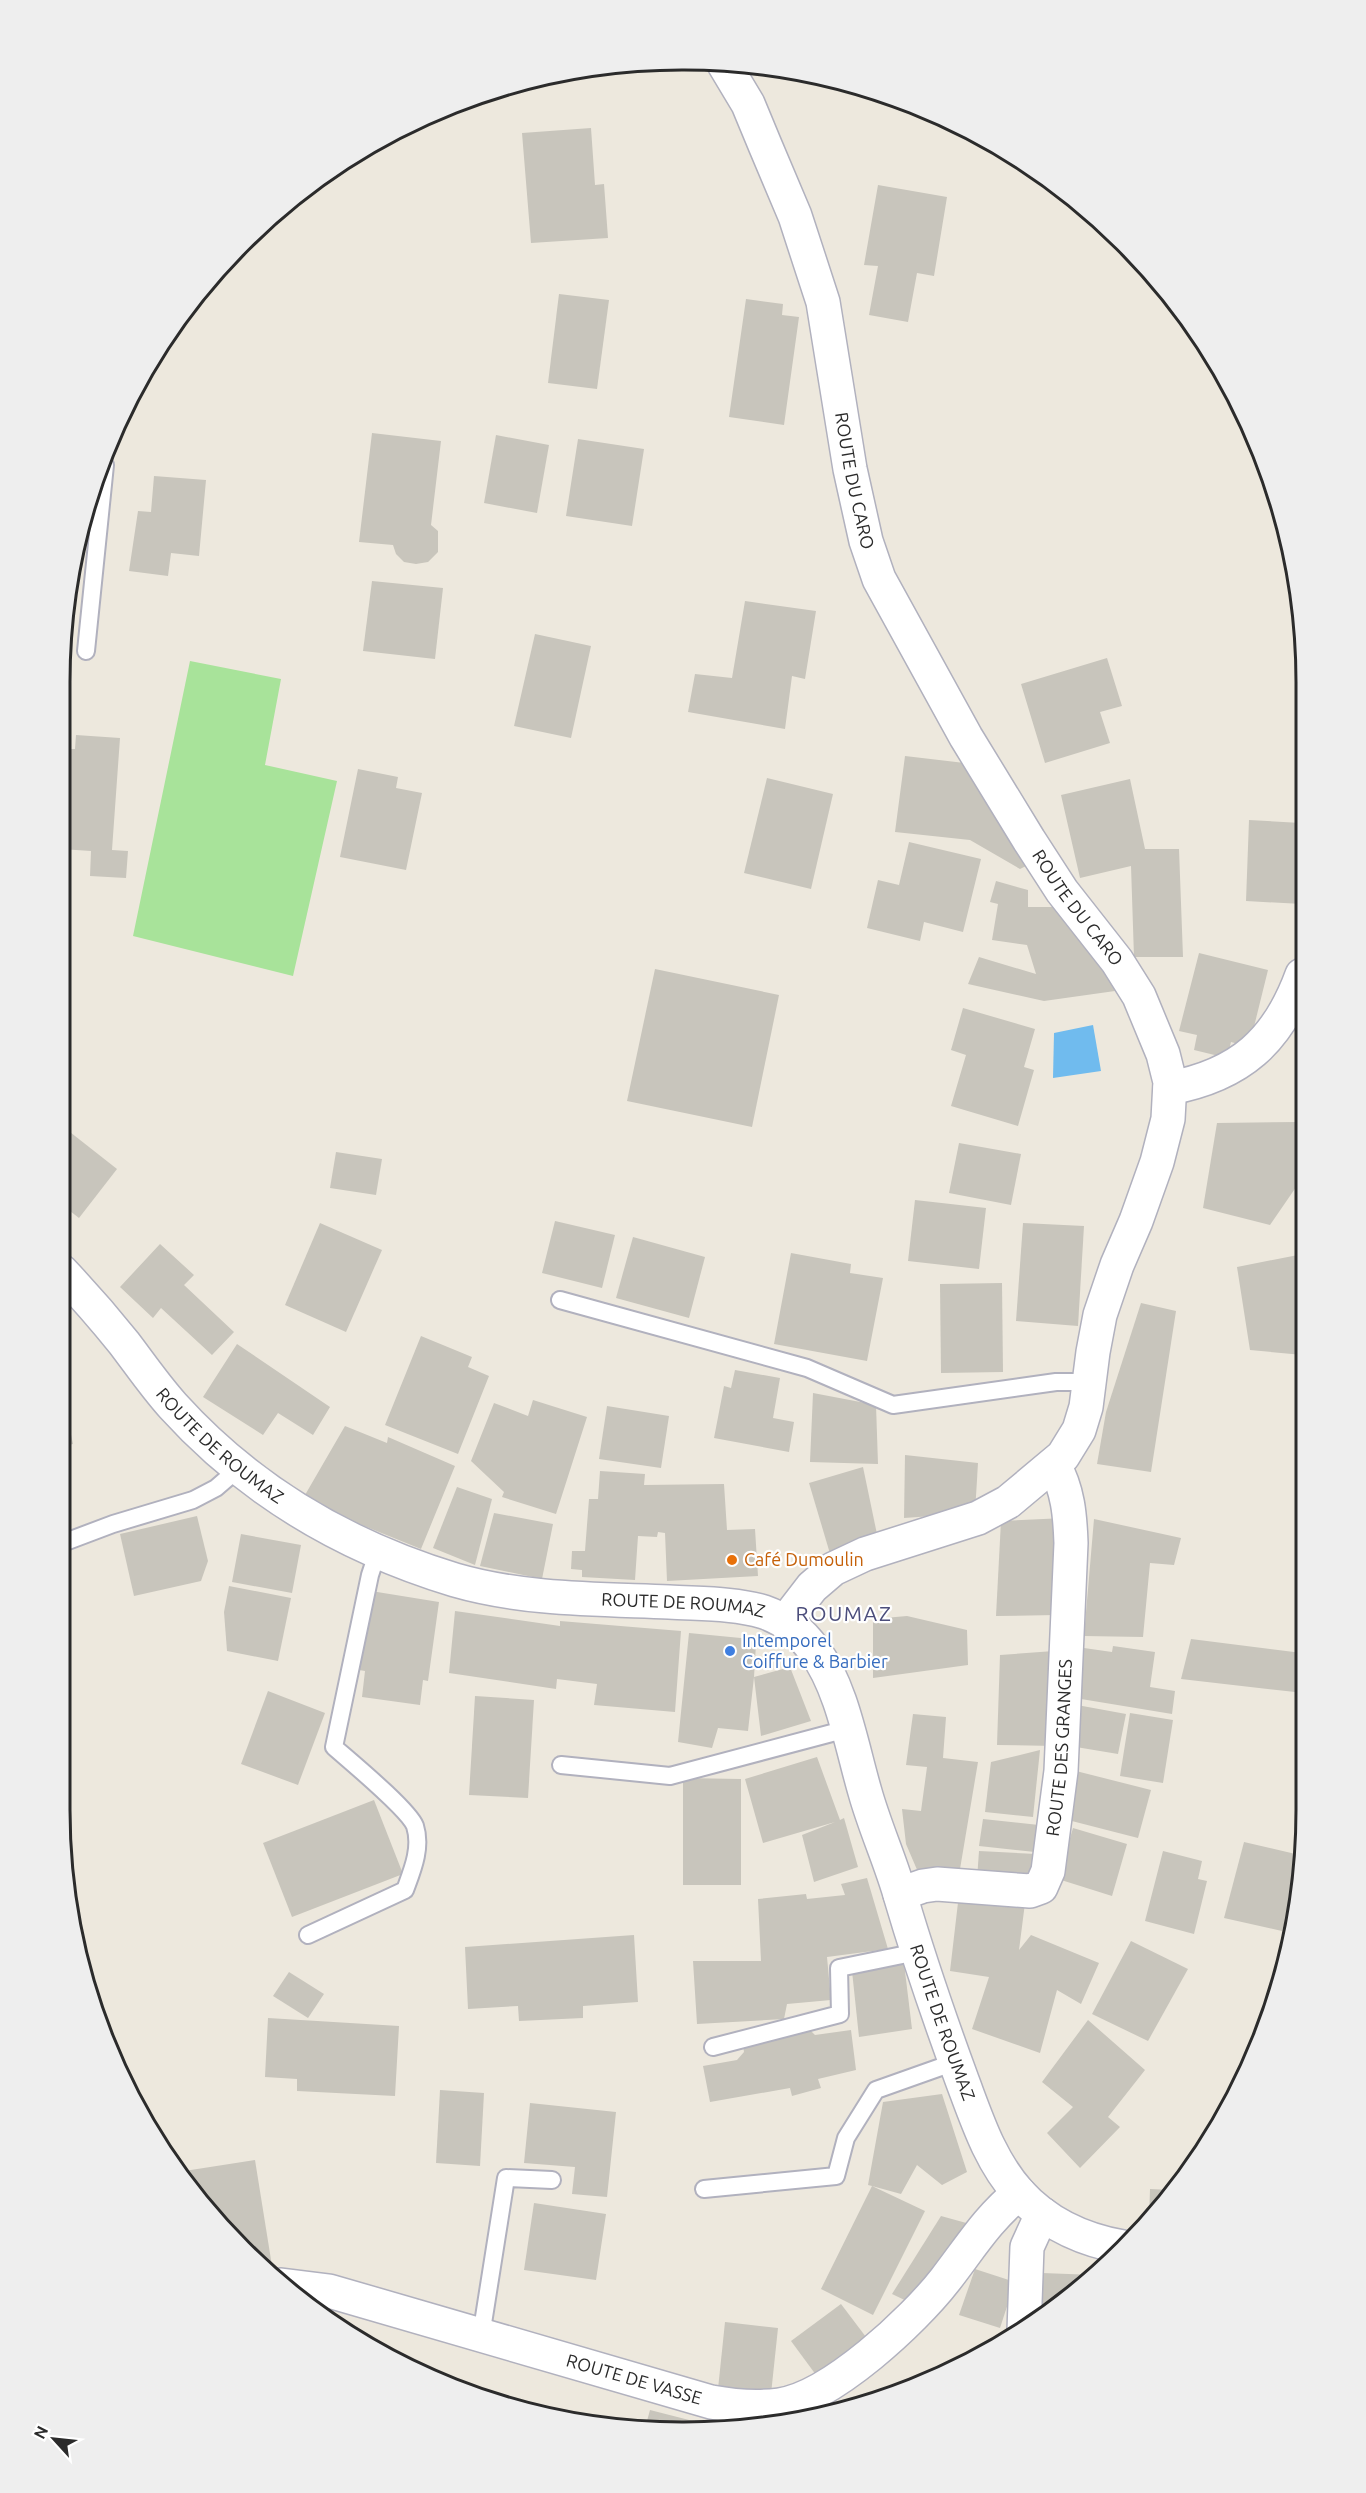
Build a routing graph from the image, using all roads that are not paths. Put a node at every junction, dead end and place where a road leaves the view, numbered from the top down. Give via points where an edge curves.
1 (729, 73) edge
2 (103, 487) edge
3 (86, 651) dead end
4 (1296, 989) edge
5 (1170, 1088) junction
6 (70, 1281) edge
7 (560, 1300) dead end
8 (1089, 1382) junction
9 (1054, 1465) junction
10 (238, 1469) junction
11 (70, 1540) edge
12 (378, 1551) junction
13 (785, 1622) junction
14 (847, 1729) junction
15 (561, 1765) dead end
16 (900, 1894) junction
17 (309, 1935) dead end
18 (917, 1953) junction
19 (713, 2047) dead end
20 (955, 2061) junction
21 (552, 2180) dead end
22 (704, 2189) dead end
23 (1019, 2193) junction
24 (1042, 2214) junction
25 (1114, 2245) edge
26 (299, 2287) edge
27 (1024, 2318) edge
28 (481, 2336) junction

1 - 5 street, ROUTE DU CARO via 748,104 809,254 823,302 850,469 879,579 966,737 1029,840 1138,996 1163,1053
2 - 3 lane
4 - 5 street via 1284,1016 1252,1054 1210,1078
5 - 8 street, ROUTE DU CARO via 1168,1119 1157,1162 1104,1305
6 - 10 street, ROUTE DE ROUMAZ via 171,1404
7 - 8 lane via 807,1368 893,1405 1056,1382
8 - 9 street, ROUTE DU CARO via 1079,1430
9 - 13 street, ROUTE DU CARO via 1008,1502 978,1518 865,1554 833,1569 812,1587
9 - 16 street, ROUTE DES GRANGES via 1066,1492 1071,1544 1061,1771 1052,1847 1043,1883 1039,1889 1030,1891 937,1884
10 - 11 lane via 216,1488 193,1500
10 - 12 street, ROUTE DE ROUMAZ via 296,1511
12 - 13 street, ROUTE DE ROUMAZ via 450,1578 506,1591 563,1598 730,1606 761,1611
12 - 17 lane via 334,1747 390,1797 415,1826 417,1857 405,1890
13 - 14 street, ROUTE DE ROUMAZ via 810,1645 828,1672
14 - 15 lane via 670,1776
14 - 16 street, ROUTE DE ROUMAZ
16 - 18 street, ROUTE DE ROUMAZ
18 - 19 lane via 839,1968 840,2014
18 - 20 street, ROUTE DE ROUMAZ
20 - 22 lane via 876,2090 846,2138 836,2176
20 - 23 street, ROUTE DE ROUMAZ via 988,2147
21 - 28 lane via 507,2178
23 - 24 street, ROUTE DE ROUMAZ
23 - 28 street, ROUTE DE VASSE via 984,2226 924,2307 900,2329 836,2381 781,2405 733,2406 711,2402
24 - 25 street, ROUTE DE ROUMAZ via 1072,2233
24 - 27 street via 1027,2247
26 - 28 street, ROUTE DE VASSE via 329,2291

